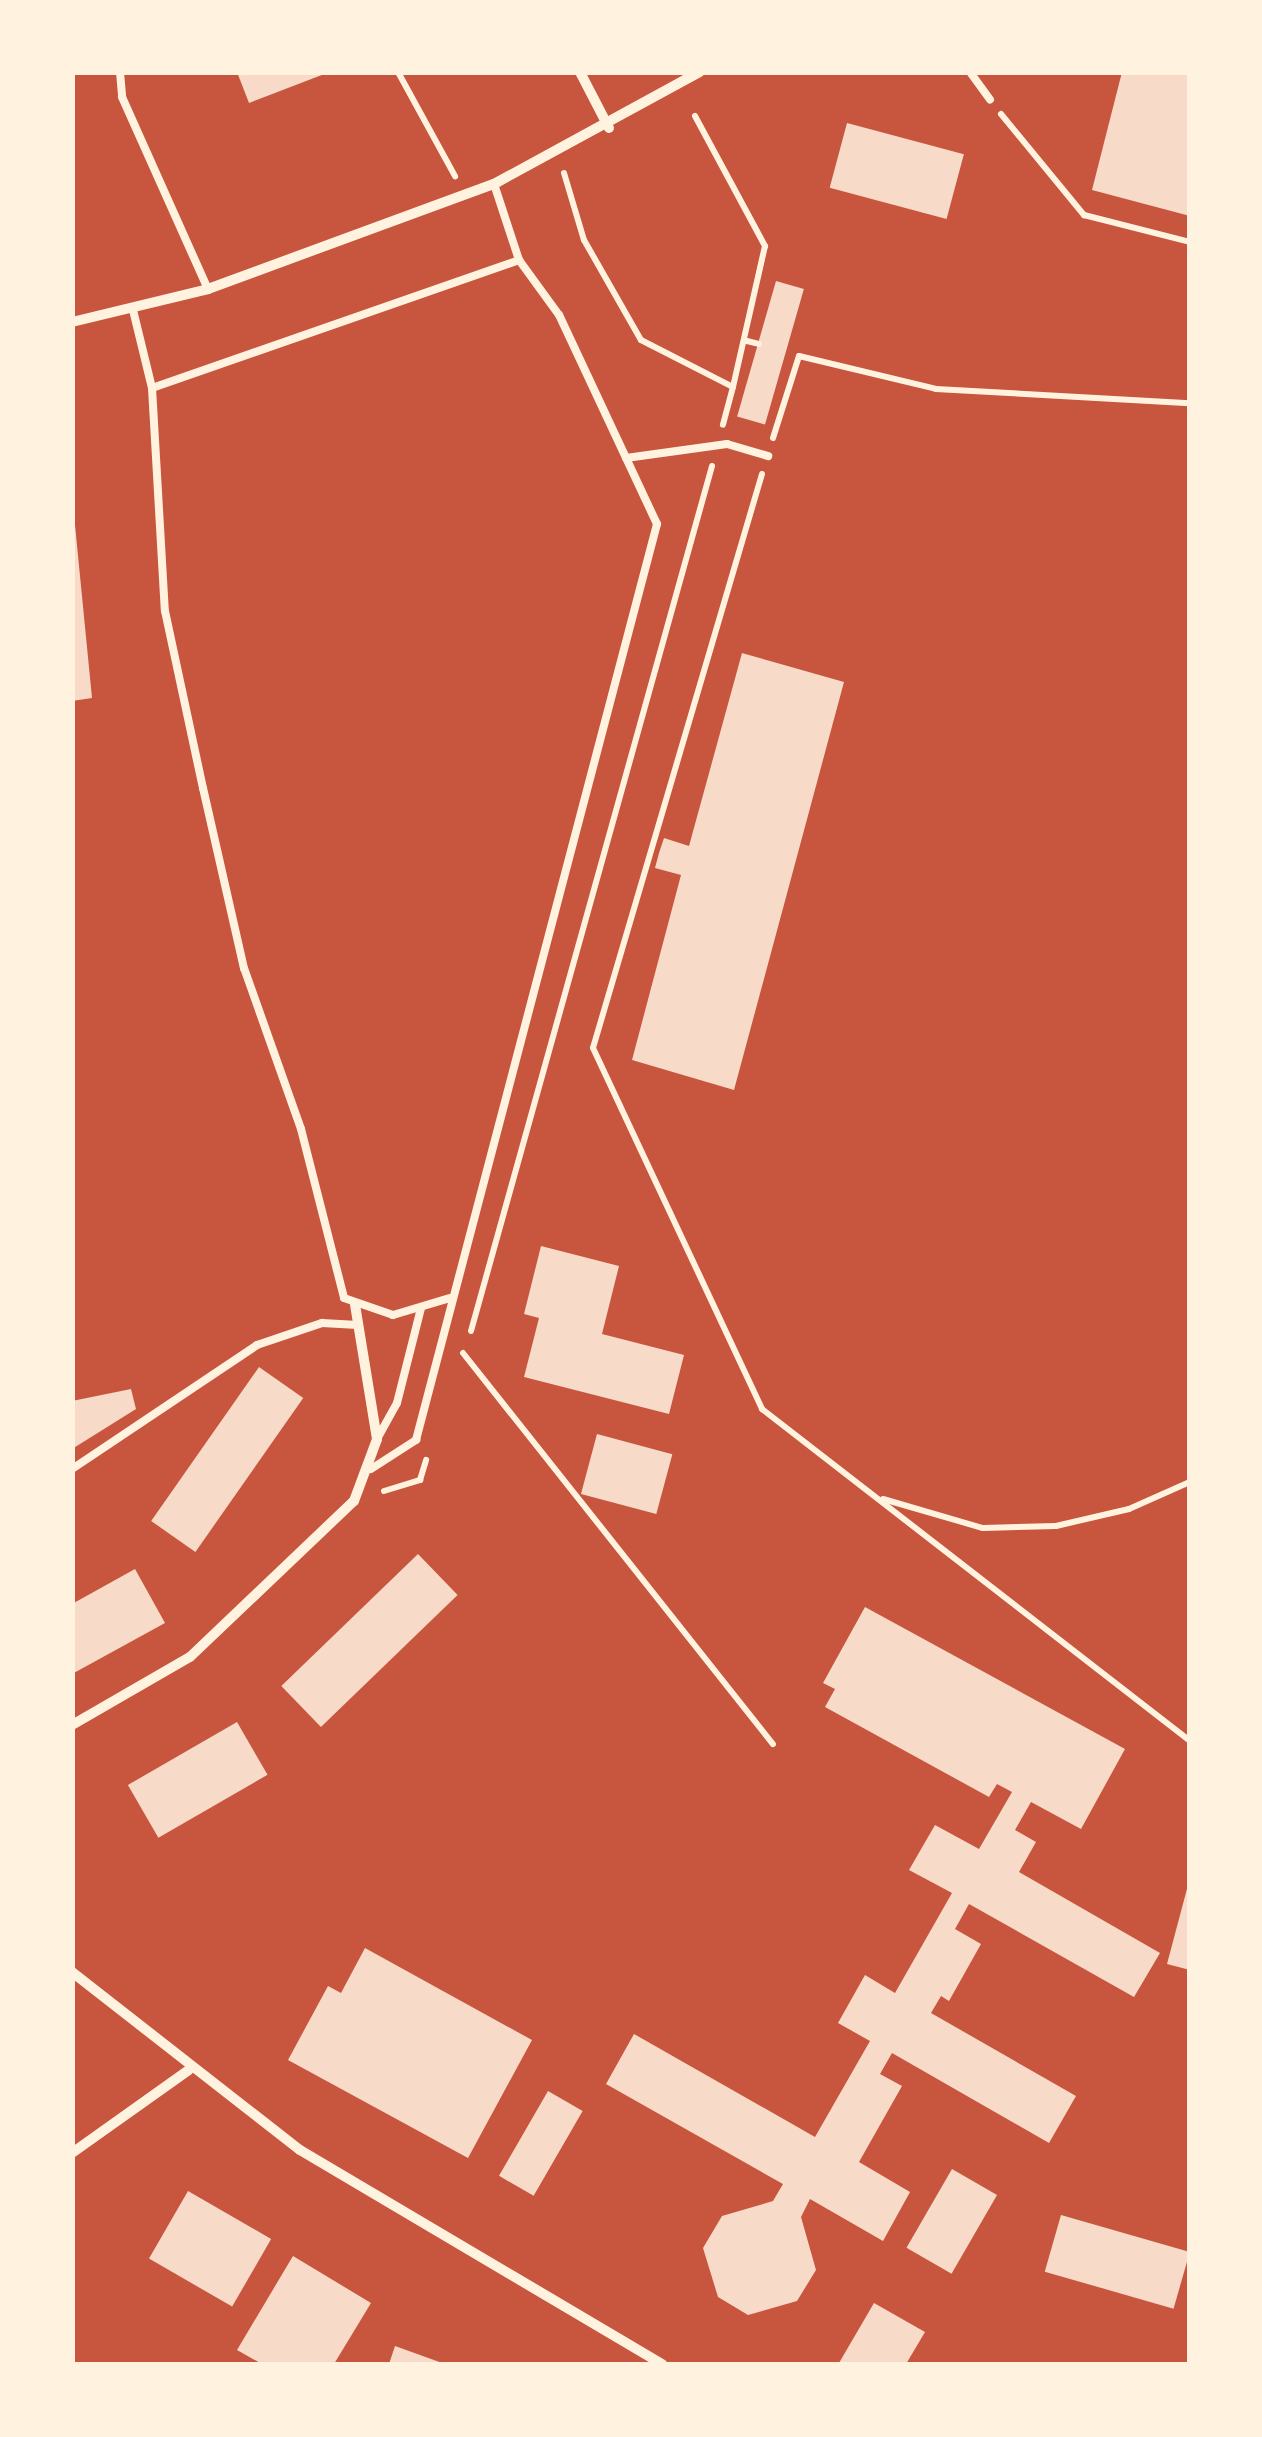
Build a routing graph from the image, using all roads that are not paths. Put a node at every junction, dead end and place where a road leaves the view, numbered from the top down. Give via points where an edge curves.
1 (120, 72) edge
2 (580, 72) edge
3 (699, 72) edge
4 (970, 72) edge
5 (990, 100) road end
6 (609, 128) junction
7 (494, 184) junction
8 (519, 260) junction
9 (208, 289) junction
10 (133, 310) junction
11 (72, 322) edge
12 (152, 388) junction
13 (768, 456) road end
14 (626, 458) junction
15 (450, 1298) junction
16 (355, 1305) junction
17 (421, 1308) junction
18 (358, 1325) junction
19 (377, 1439) junction
20 (72, 1469) edge
21 (371, 1469) junction
22 (72, 1725) edge
23 (72, 1972) edge
24 (190, 2070) junction
25 (72, 2153) edge
26 (662, 2364) edge

1 - 9 lane via 122,97
2 - 6 street
3 - 6 street
4 - 5 lane
6 - 7 street
7 - 8 lane
7 - 9 street
8 - 12 lane
8 - 14 lane via 558,315
9 - 10 street
10 - 11 street
10 - 12 lane
12 - 16 lane via 166,611 203,788 244,968 301,1130 344,1298
13 - 14 lane via 727,444
14 - 15 lane via 658,524
15 - 17 lane
15 - 21 lane via 416,1440
16 - 17 lane via 394,1315
16 - 18 street
17 - 19 lane via 397,1404
18 - 19 street
18 - 20 lane via 322,1322 257,1346
19 - 21 street
21 - 22 street via 308,1549 190,1657
23 - 24 street
24 - 25 street
24 - 26 street via 300,2150

